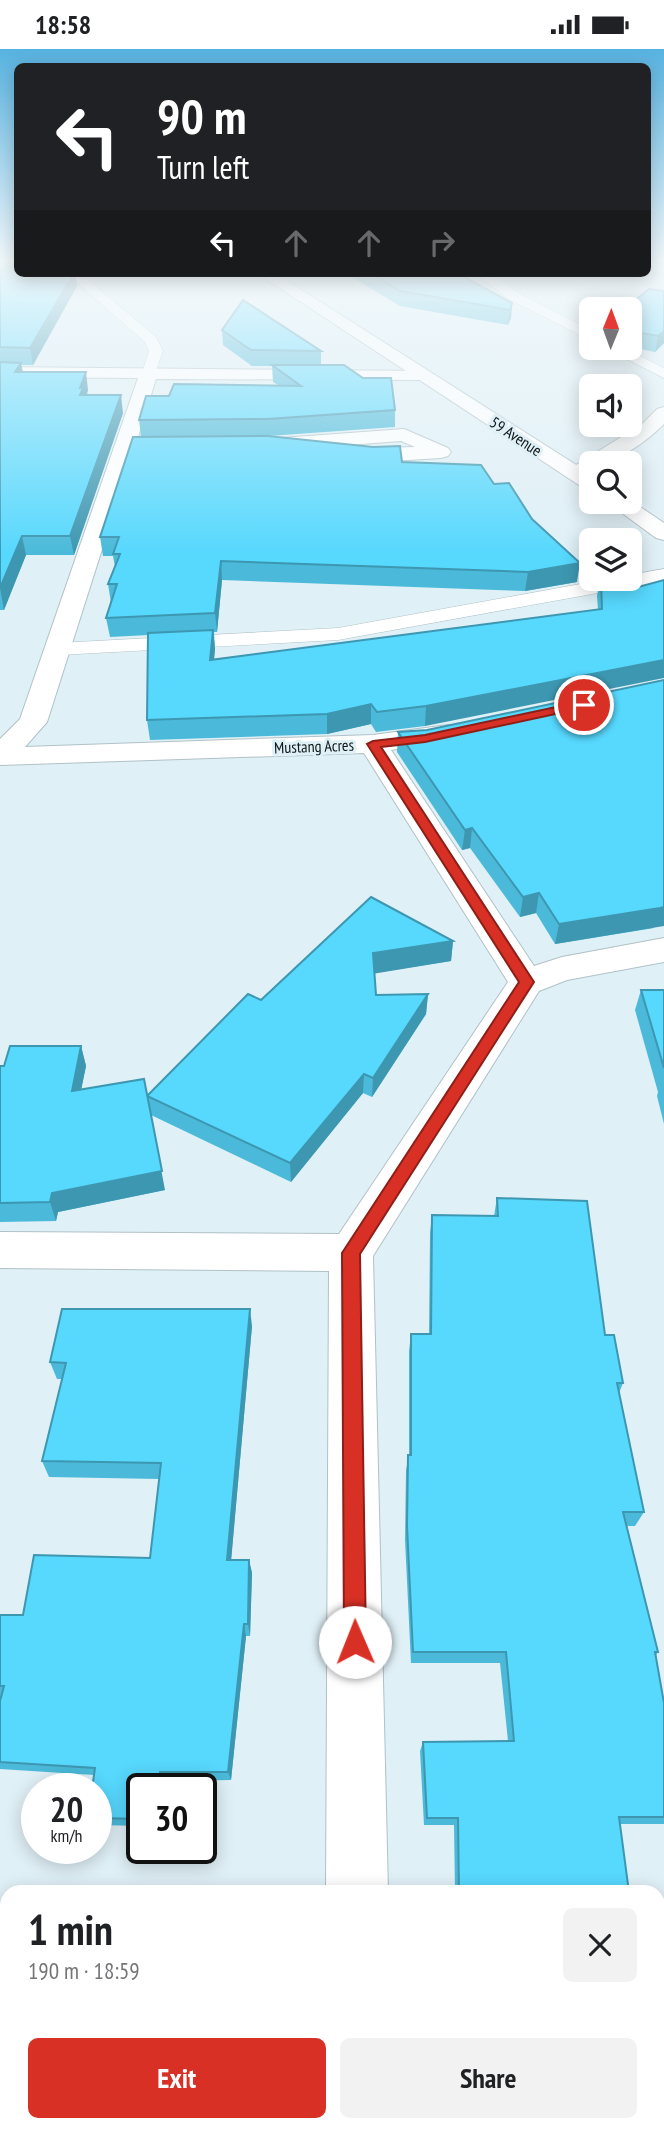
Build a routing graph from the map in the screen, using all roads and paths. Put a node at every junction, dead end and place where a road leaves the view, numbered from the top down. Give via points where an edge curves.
1 (154, 358) edge
2 (395, 358) edge
3 (638, 361) edge
4 (0, 372) edge
5 (149, 373) junction
6 (664, 374) edge
7 (421, 375) junction
8 (664, 413) edge
9 (656, 429) edge
10 (203, 445) edge
11 (243, 445) edge
12 (269, 445) junction
13 (124, 446) junction
14 (624, 451) edge
15 (579, 476) edge
16 (636, 514) edge
17 (664, 533) edge
18 (664, 575) edge
19 (58, 649) junction
20 (478, 727) edge
21 (373, 744) junction
22 (0, 756) edge
23 (664, 950) edge
24 (526, 982) junction
25 (0, 1250) edge
26 (351, 1253) junction
27 (357, 1885) edge

1 - 5 lane
2 - 7 street, 59 Avenue
3 - 6 lane
4 - 5 street
5 - 7 street
5 - 13 street, Mustang Acres
7 - 15 street, 59 Avenue
8 - 9 street
9 - 14 street
10 - 13 street
11 - 12 street
12 - 12 street via 373,456 441,452 404,435
13 - 19 street, Mustang Acres
16 - 17 street
18 - 19 lane via 338,634
19 - 22 street, Mustang Acres via 33,722
20 - 21 street, Mustang Acres
21 - 22 street, Mustang Acres
21 - 24 street
23 - 24 street via 562,969
24 - 26 street
25 - 26 street
26 - 27 street

